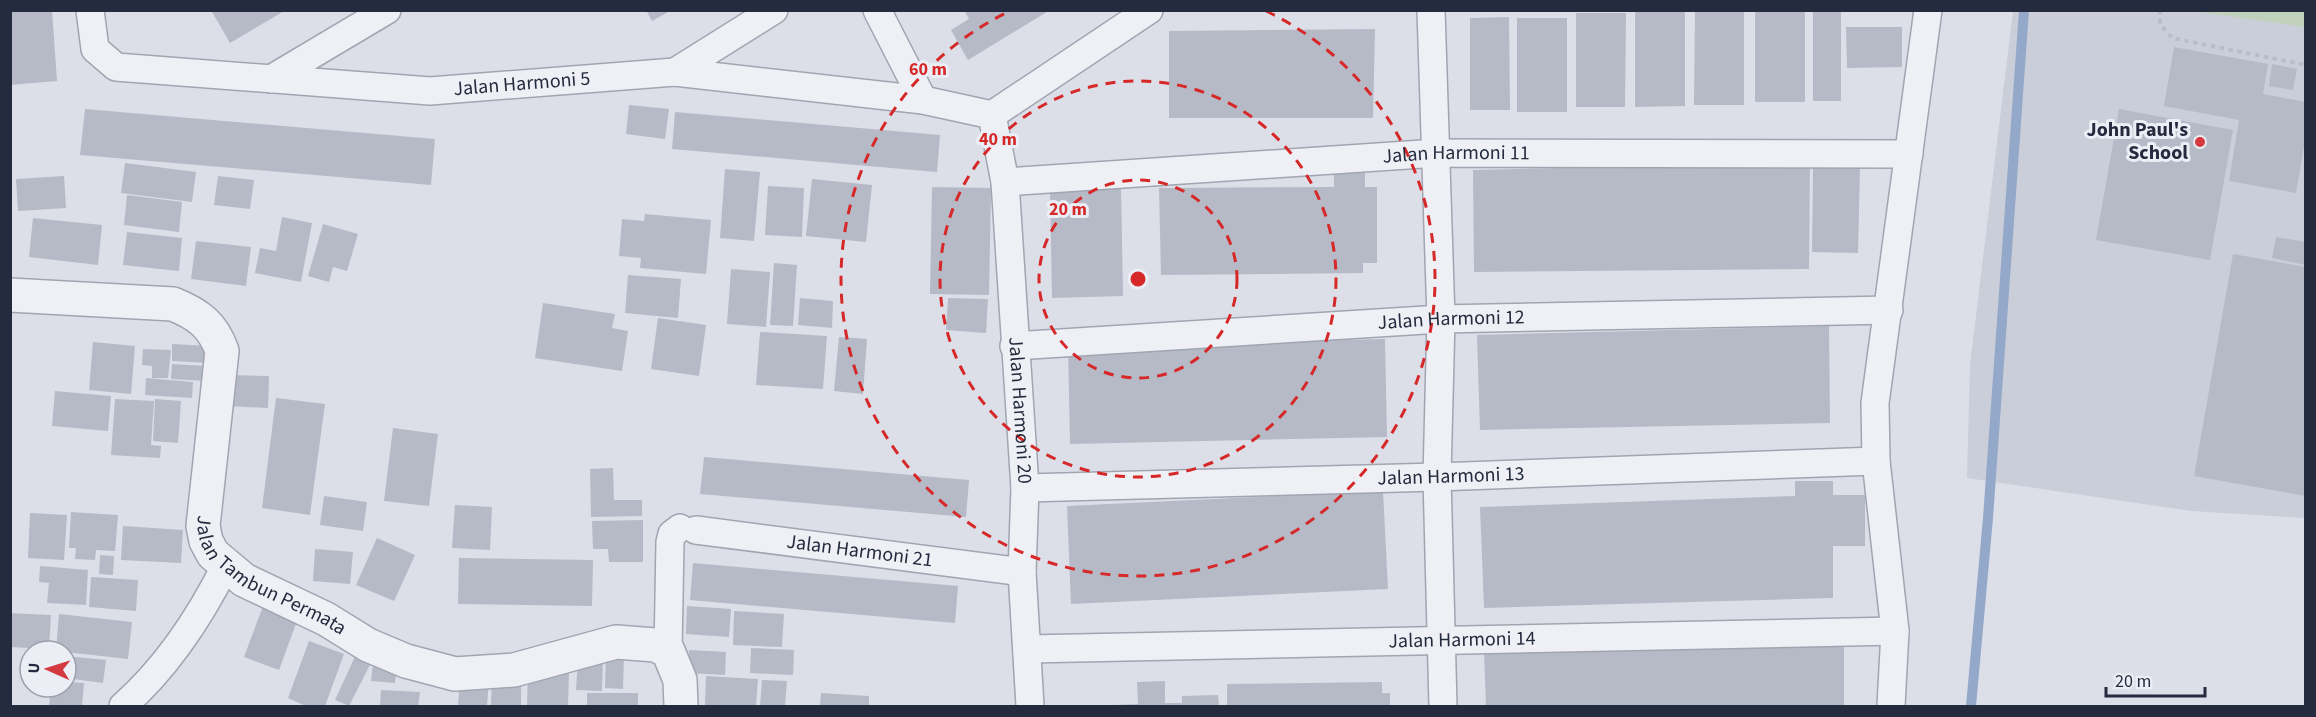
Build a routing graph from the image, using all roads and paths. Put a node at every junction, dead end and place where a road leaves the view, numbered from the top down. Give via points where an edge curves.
1 (90, 10) edge
2 (387, 10) edge
3 (774, 10) edge
4 (877, 10) edge
5 (1149, 10) edge
6 (1431, 10) edge
7 (1928, 10) edge
8 (2160, 10) edge
9 (2306, 65) edge
10 (675, 72) junction
11 (271, 79) junction
12 (923, 100) junction
13 (992, 115) junction
14 (1437, 153) junction
15 (1909, 154) junction
16 (1005, 182) junction
17 (12, 296) edge
18 (1889, 310) junction
19 (1441, 319) junction
20 (1014, 346) junction
21 (1876, 461) junction
22 (1437, 477) junction
23 (1025, 488) junction
24 (226, 565) junction
25 (1022, 572) junction
26 (1894, 631) junction
27 (1442, 639) junction
28 (1028, 649) junction
29 (668, 651) junction
30 (123, 706) edge
31 (681, 706) edge
32 (1030, 706) edge
33 (1443, 706) edge
34 (1891, 706) edge

1 - 11 street, Jalan Harmoni 5 via 95,50 116,67
2 - 11 street
3 - 10 street
4 - 12 street
5 - 13 street
6 - 14 street
7 - 15 street
8 - 9 path via 2160,24 2172,38
10 - 11 street, Jalan Harmoni 5 via 430,91
10 - 12 street, Jalan Harmoni 5
12 - 13 street, Jalan Harmoni 5
13 - 16 street, Jalan Harmoni 20
14 - 15 street, Jalan Harmoni 11
14 - 16 street, Jalan Harmoni 11
14 - 19 street
15 - 18 street
16 - 20 street, Jalan Harmoni 20
17 - 24 street, Jalan Tambun Permata via 172,304 191,311 216,334 222,351 203,526 213,554
18 - 19 street, Jalan Harmoni 12
18 - 21 street via 1875,403
19 - 20 street, Jalan Harmoni 12
19 - 22 street
20 - 23 street, Jalan Harmoni 20
21 - 22 street, Jalan Harmoni 13
21 - 26 street
22 - 23 street, Jalan Harmoni 13
22 - 27 street
23 - 25 street, Jalan Harmoni 20
24 - 29 street, Jalan Tambun Permata via 244,580 326,619 368,645 406,661 455,674 514,670 616,642 655,645
24 - 30 street via 208,601 150,681
25 - 28 street, Jalan Harmoni 20
25 - 29 street, Jalan Harmoni 21 via 688,529 672,534 670,542
26 - 27 street, Jalan Harmoni 14
26 - 34 street
27 - 28 street, Jalan Harmoni 14
27 - 33 street
28 - 32 street, Jalan Harmoni 20
29 - 31 street via 680,680

